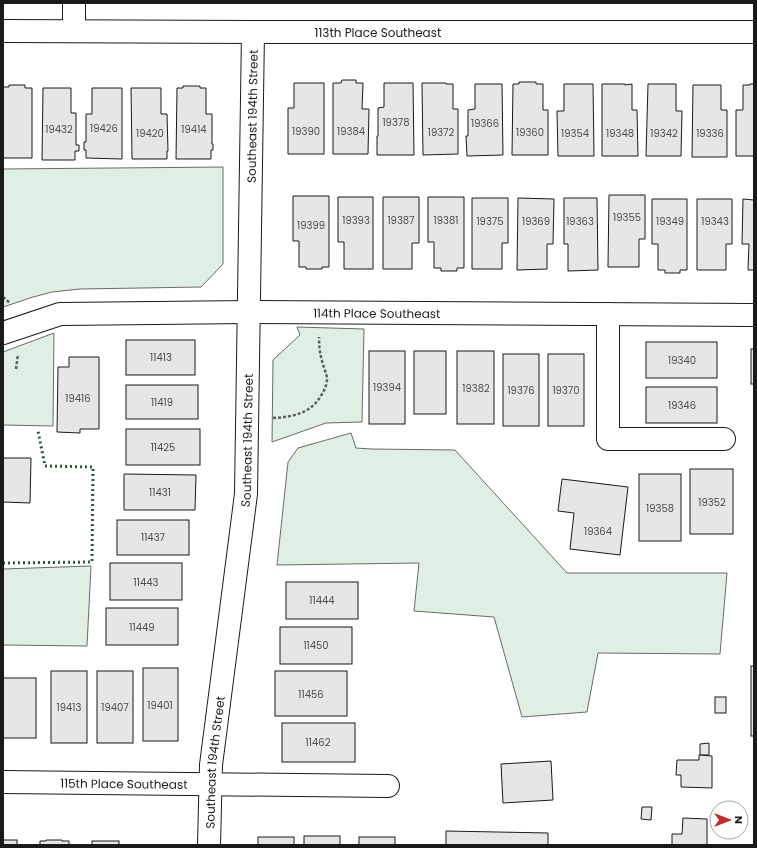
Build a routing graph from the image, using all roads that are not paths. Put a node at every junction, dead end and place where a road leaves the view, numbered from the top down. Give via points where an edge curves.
1 (74, 3) edge
2 (3, 31) edge
3 (74, 31) junction
4 (253, 32) junction
5 (754, 32) edge
6 (249, 312) junction
7 (608, 314) junction
8 (754, 315) edge
9 (3, 333) edge
10 (724, 439) dead end
11 (3, 782) edge
12 (211, 785) junction
13 (388, 786) dead end
14 (209, 845) edge

1 - 3 street
2 - 3 street, 113th Place Southeast
3 - 4 street, 113th Place Southeast
4 - 5 street, 113th Place Southeast
4 - 6 street, Southeast 194th Street
6 - 7 street, 114th Place Southeast
6 - 9 street, 114th Place Southeast via 60,314
6 - 12 street, Southeast 194th Street via 246,494 211,765
7 - 8 street, 114th Place Southeast
7 - 10 street via 608,439
11 - 12 street, 115th Place Southeast
12 - 13 street, 115th Place Southeast
12 - 14 street, Southeast 194th Street

